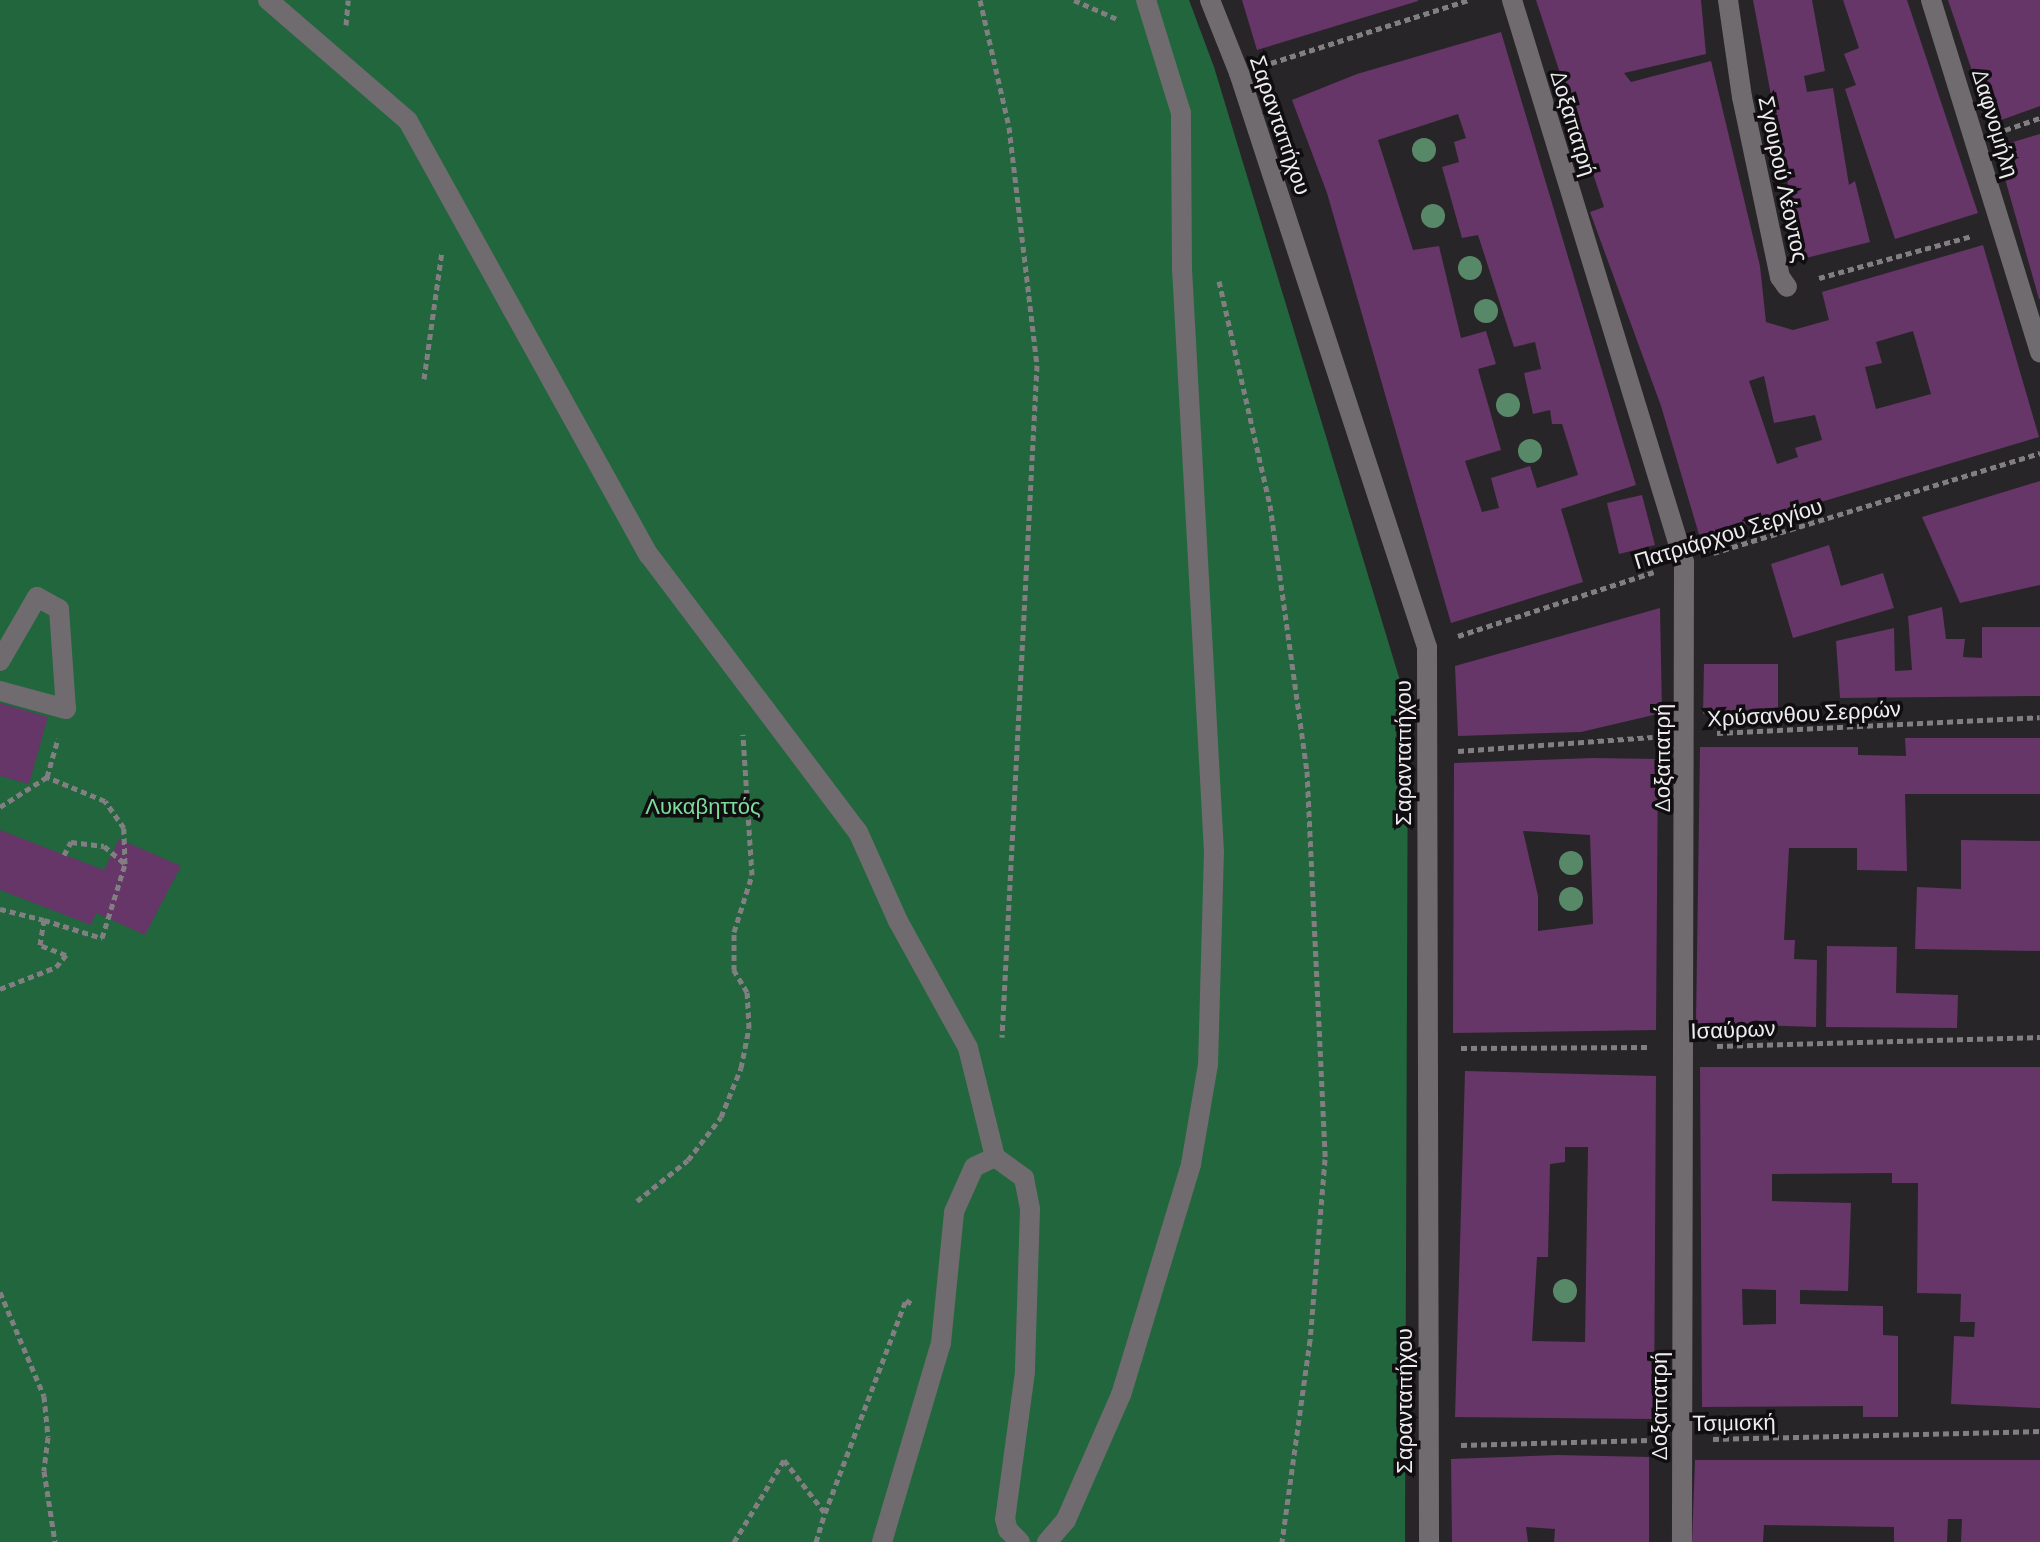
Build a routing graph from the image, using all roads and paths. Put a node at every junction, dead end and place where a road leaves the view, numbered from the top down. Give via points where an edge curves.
1 (268, 0) edge
2 (980, 0) edge
3 (1146, 0) edge
4 (1210, 0) edge
5 (1468, 0) edge
6 (1512, 0) edge
7 (1728, 0) edge
8 (1931, 0) edge
9 (1239, 73) junction
10 (450, 194) junction
11 (2002, 227) junction
12 (1218, 279) dead end
13 (1787, 287) joint
14 (2040, 353) edge
15 (424, 379) dead end
16 (2040, 453) edge
17 (1684, 562) junction
18 (1427, 647) junction
19 (0, 661) edge
20 (744, 685) junction
21 (0, 691) edge
22 (66, 709) junction
23 (2040, 717) edge
24 (1687, 734) junction
25 (1427, 753) junction
26 (47, 777) junction
27 (0, 807) edge
28 (64, 855) dead end
29 (125, 864) junction
30 (0, 909) edge
31 (44, 920) junction
32 (0, 989) edge
33 (2040, 1037) edge
34 (1001, 1047) dead end
35 (1683, 1047) junction
36 (1428, 1048) junction
37 (995, 1157) junction
38 (637, 1201) dead end
39 (0, 1292) edge
40 (944, 1325) junction
41 (2040, 1431) edge
42 (1683, 1439) junction
43 (1429, 1445) junction
44 (825, 1513) junction
45 (55, 1542) edge
46 (734, 1542) edge
47 (816, 1542) edge
48 (882, 1542) edge
49 (1020, 1542) edge
50 (1047, 1542) edge
51 (1282, 1542) edge
52 (1429, 1542) edge
53 (1682, 1542) edge

1 - 10 street via 408,121
2 - 34 path via 1009,127 1037,365
3 - 50 street via 1181,113 1182,269 1214,852 1208,1065 1191,1164 1121,1395 1066,1520
4 - 9 street, Σαρανταπήχου
5 - 9 path
6 - 17 street, Δοξαπατρή
7 - 13 street, Σγουρού Λέοντος via 1742,97 1780,277
8 - 11 street, Δαφνομήλη
9 - 18 street, Σαρανταπήχου
10 - 15 path
10 - 20 street via 649,555
11 - 13 path, Σγουρού Λέοντος
11 - 14 street, Δαφνομήλη
12 - 51 path via 1270,505 1308,786 1325,1159 1310,1340
16 - 17 path, Πατριάρχου Σεργίου
17 - 18 path, Πατριάρχου Σεργίου
17 - 24 street, Δοξαπατρή
18 - 25 street, Σαρανταπήχου
19 - 22 street via 37,597 59,609
20 - 37 street via 858,832 898,921 968,1048
20 - 38 path via 742,761 752,875 734,932 734,970 747,992 744,1055 721,1117 688,1160
21 - 22 street
22 - 26 path
23 - 24 path, Χρύσανθου Σερρών
24 - 25 path, Χρύσανθου Σερρών
24 - 35 street, Δοξαπατρή
25 - 36 street, Σαρανταπήχου
26 - 27 path
26 - 29 path via 105,801 124,828
28 - 29 path via 71,842 104,846
29 - 31 path via 102,938
30 - 31 path
31 - 32 path via 40,945 66,955 56,967
33 - 35 path, Ισαύρων
35 - 36 path, Ισαύρων
35 - 42 street, Δοξαπατρή
36 - 43 street, Σαρανταπήχου
37 - 40 street via 974,1167 960,1192
37 - 49 street via 1024,1178 1030,1209 1025,1372 1005,1519
39 - 45 path via 44,1396 44,1471
40 - 44 path via 906,1300
40 - 48 street
41 - 42 path, Τσιμισκή
42 - 43 path, Τσιμισκή
42 - 53 street, Δοξαπατρή
43 - 52 street, Σαρανταπήχου
44 - 46 path via 784,1460
44 - 47 path

